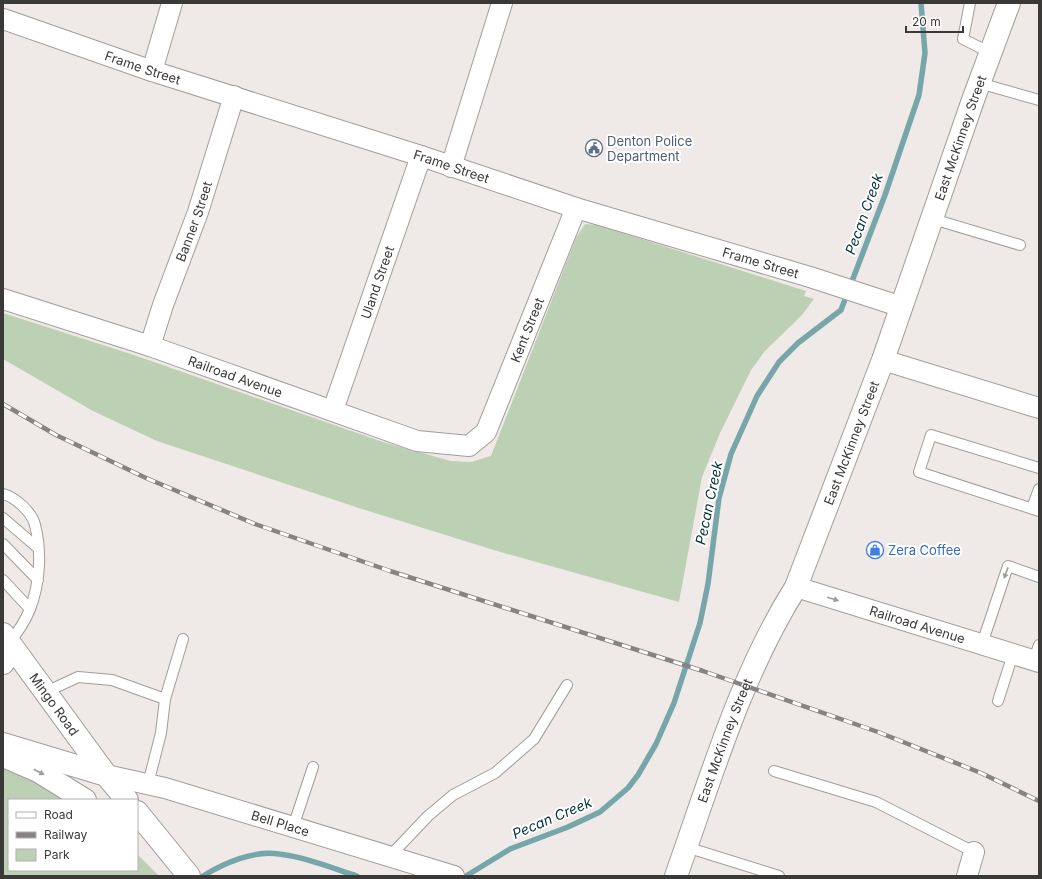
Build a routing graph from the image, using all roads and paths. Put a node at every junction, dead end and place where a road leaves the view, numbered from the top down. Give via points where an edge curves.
1 (172, 3) edge
2 (502, 3) edge
3 (970, 3) edge
4 (1009, 3) edge
5 (3, 19) edge
6 (991, 53) junction
7 (152, 71) junction
8 (979, 83) junction
9 (234, 96) junction
10 (1039, 100) edge
11 (421, 156) junction
12 (451, 167) junction
13 (576, 208) junction
14 (933, 218) junction
15 (1020, 245) dead end
16 (3, 299) edge
17 (902, 307) junction
18 (150, 346) junction
19 (883, 360) junction
20 (1039, 408) edge
21 (333, 410) junction
22 (469, 446) joint
23 (1039, 468) edge
24 (1039, 489) edge
25 (3, 494) edge
26 (1035, 509) edge
27 (3, 518) edge
28 (3, 544) edge
29 (38, 548) junction
30 (1039, 577) edge
31 (3, 580) edge
32 (38, 580) junction
33 (796, 587) junction
34 (30, 609) junction
35 (183, 639) dead end
36 (5, 644) edge
37 (982, 644) junction
38 (1013, 654) junction
39 (1037, 656) edge
40 (3, 663) edge
41 (566, 685) dead end
42 (46, 692) junction
43 (165, 699) junction
44 (998, 701) dead end
45 (3, 744) edge
46 (3, 756) edge
47 (313, 766) dead end
48 (774, 771) dead end
49 (106, 775) junction
50 (148, 784) junction
51 (83, 799) edge
52 (126, 799) edge
53 (138, 813) edge
54 (293, 827) junction
55 (138, 834) edge
56 (686, 847) junction
57 (974, 852) joint
58 (390, 856) junction
59 (184, 869) edge
60 (445, 873) edge
61 (676, 876) edge
62 (779, 876) edge
63 (967, 876) edge

1 - 7 street
2 - 12 street
3 - 6 lane via 963,39
4 - 6 main road, East McKinney Street
5 - 7 street, Frame Street
6 - 8 main road, East McKinney Street
7 - 9 street, Frame Street
8 - 10 lane
8 - 14 main road, East McKinney Street
9 - 11 street, Frame Street
9 - 18 street, Banner Street via 198,212
11 - 12 street, Frame Street
11 - 21 street, Uland Street
12 - 13 street, Frame Street
13 - 17 street, Frame Street
13 - 22 street, Kent Street via 486,432
14 - 15 lane
14 - 17 main road, East McKinney Street
16 - 18 street, Railroad Avenue
17 - 19 main road, East McKinney Street
18 - 21 street, Railroad Avenue
19 - 20 street
19 - 33 main road, East McKinney Street
21 - 22 street, Railroad Avenue via 417,441
23 - 26 lane via 931,435 919,472
24 - 26 lane
25 - 29 lane via 10,496 26,510 35,523
27 - 29 lane
28 - 32 lane
29 - 32 lane
30 -> 37 lane via 1008,566
31 - 34 lane
32 - 34 lane
33 -> 37 street, Railroad Avenue
33 - 56 main road, East McKinney Street via 779,613 744,687
34 - 36 lane via 21,628
35 - 43 lane
36 - 40 main road
36 - 42 main road, Mingo Road
37 - 38 street, Railroad Avenue
38 - 39 street, Railroad Avenue
38 - 44 lane
41 - 58 lane via 534,740 496,773 453,795 428,816
42 - 43 lane via 78,677 112,680
42 - 49 main road, Mingo Road
43 - 50 lane via 161,733
45 - 49 main road
46 -> 51 main road via 38,771
47 - 54 lane
48 - 57 lane via 876,802
49 - 50 street, Bell Place
49 - 52 main road, Mingo Road
50 - 54 street, Bell Place
53 - 59 main road
54 - 58 street, Bell Place
55 - 59 main road
56 - 61 main road, East McKinney Street
56 - 62 lane
57 - 63 street
58 - 60 street, Bell Place

